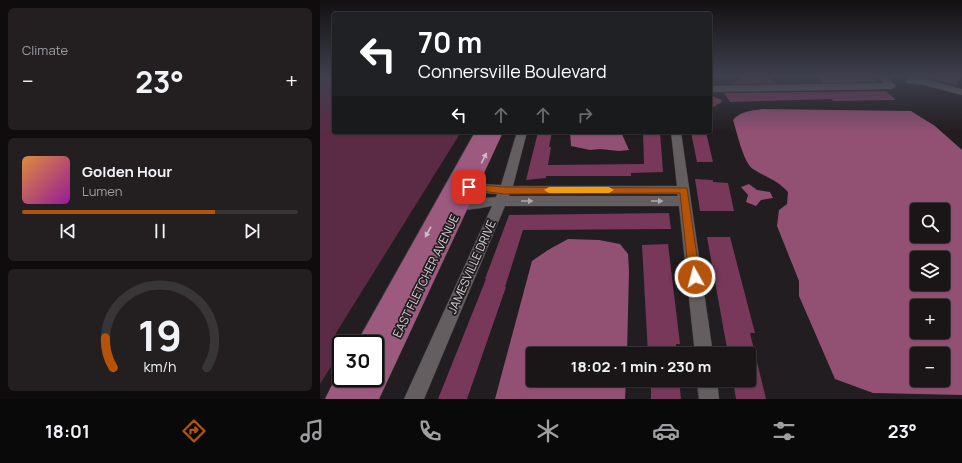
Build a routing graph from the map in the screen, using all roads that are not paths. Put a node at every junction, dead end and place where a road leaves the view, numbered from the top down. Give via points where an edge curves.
1 (481, 134) edge
2 (495, 134) edge
3 (521, 134) edge
4 (676, 134) edge
5 (457, 194) junction
6 (685, 195) junction
7 (502, 196) junction
8 (373, 335) edge
9 (703, 347) edge
10 (344, 387) edge
11 (708, 387) edge
12 (338, 399) edge
13 (365, 399) edge
14 (414, 399) edge
15 (710, 399) edge

1 - 5 main road, EAST FLETCHER AVENUE
5 -> 2 main road, EAST FLETCHER AVENUE
3 - 7 street, JAMESVILLE DRIVE
4 - 6 street
5 - 7 street
5 - 7 street
5 -> 8 main road, EAST FLETCHER AVENUE
5 - 13 main road, EAST FLETCHER AVENUE
6 - 7 street
6 - 9 street
7 - 14 street, JAMESVILLE DRIVE
10 - 12 main road
11 - 15 street

